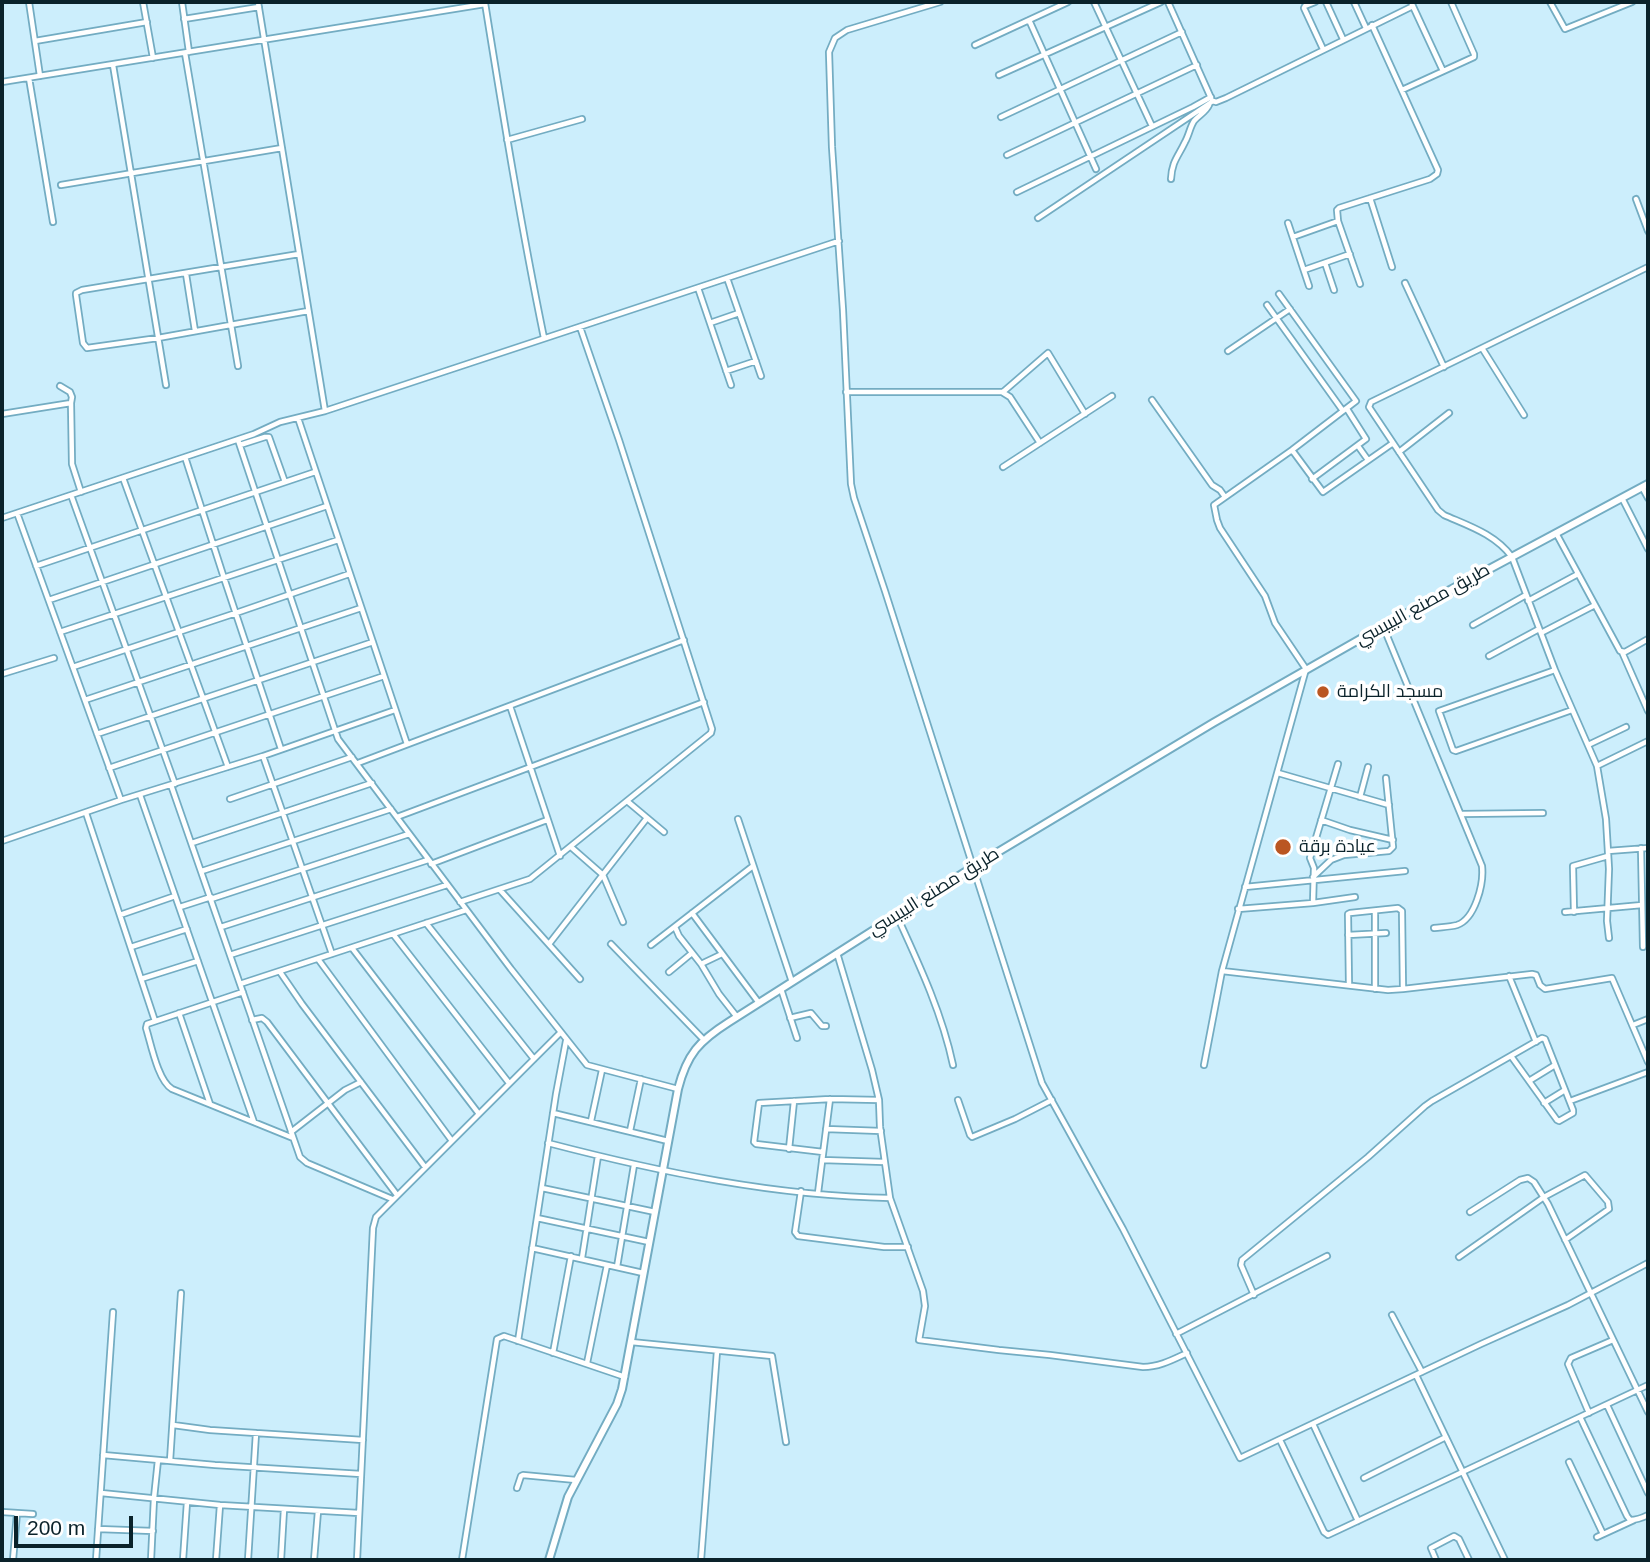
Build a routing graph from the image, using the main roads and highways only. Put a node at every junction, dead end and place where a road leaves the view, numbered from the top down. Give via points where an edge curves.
1 (1645, 485) edge
2 (549, 1560) edge

1 - 2 main road, طريق مصنع البيبسي via 1213,723 974,867 704,1040 687,1062 678,1089 621,1394 576,1480

